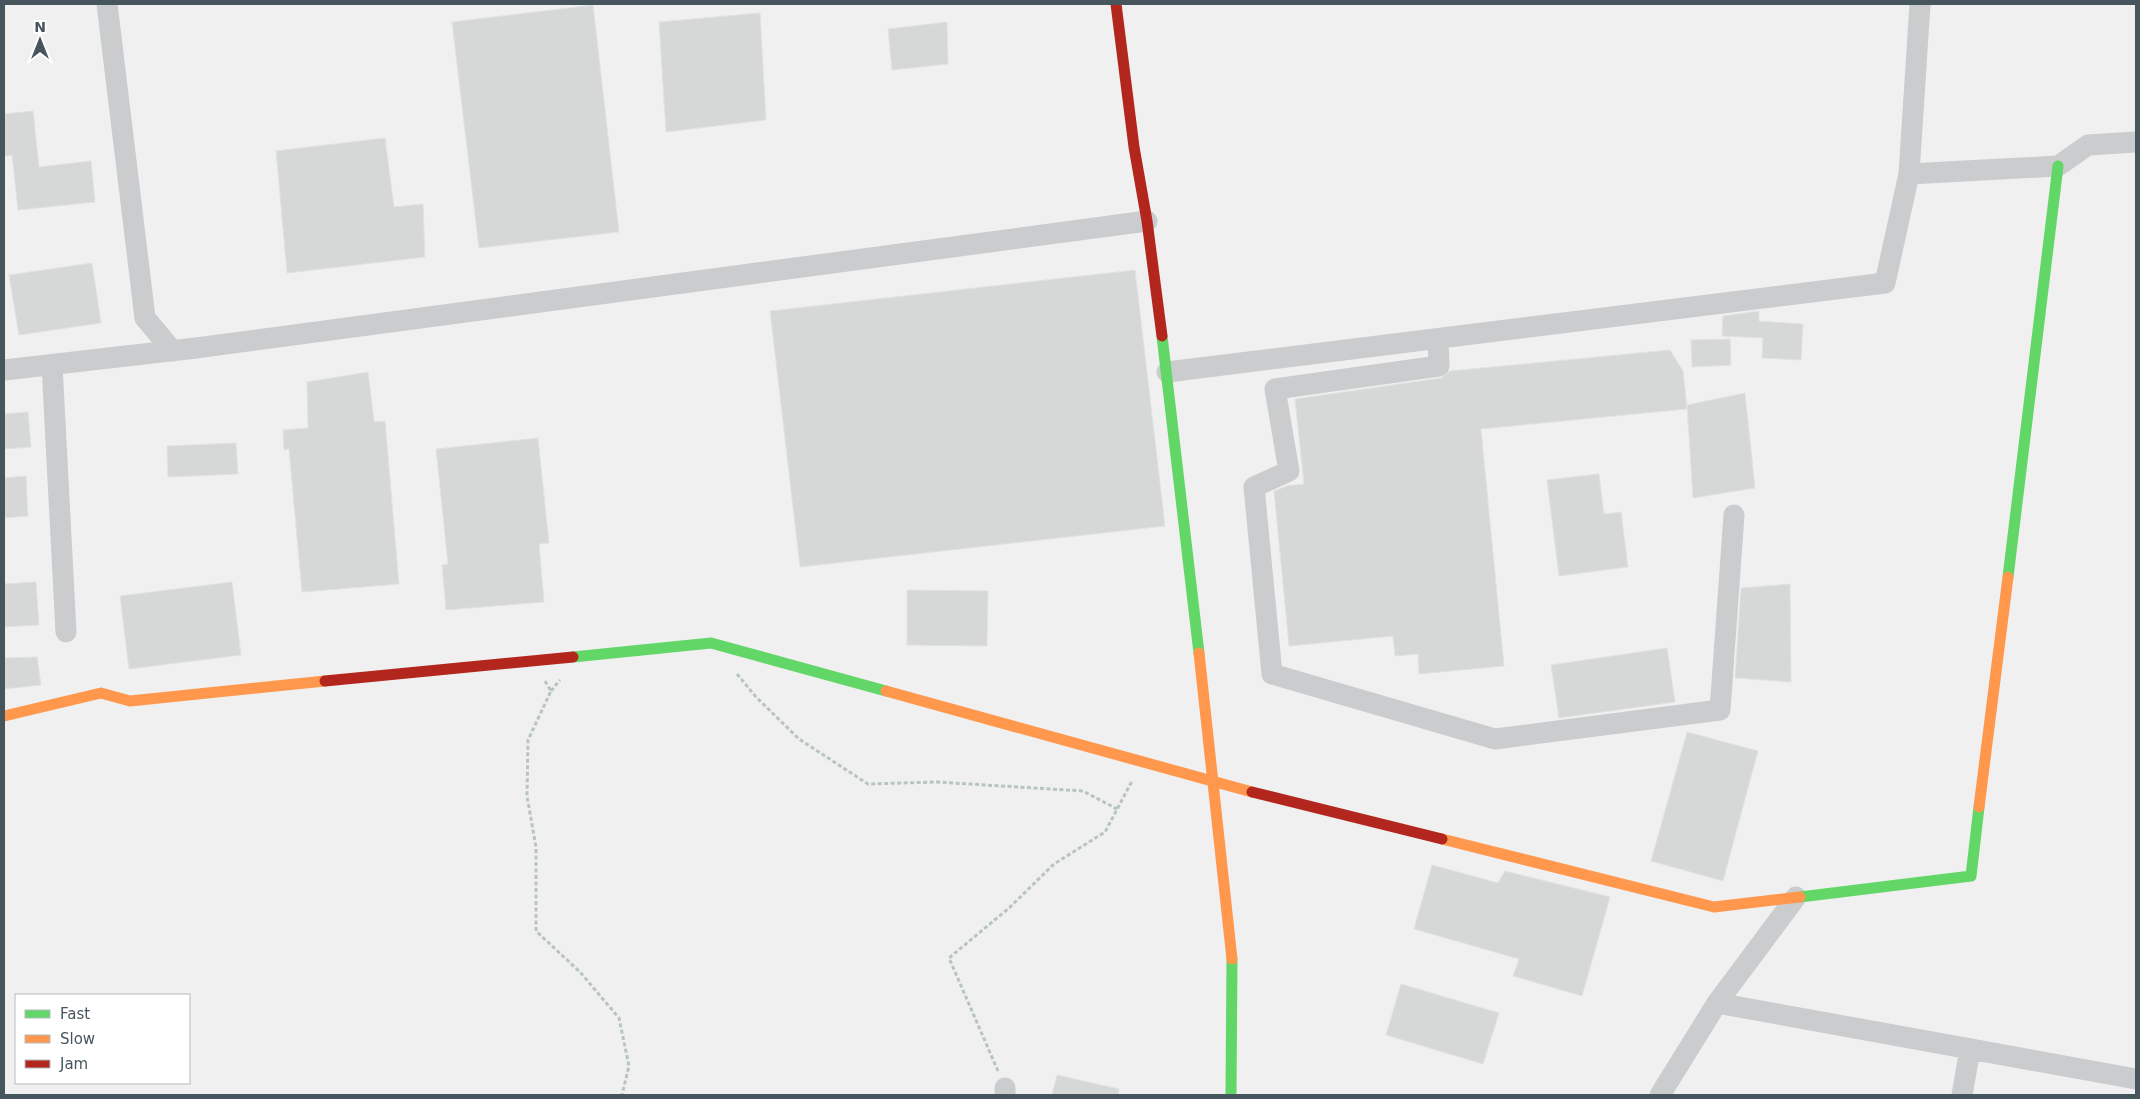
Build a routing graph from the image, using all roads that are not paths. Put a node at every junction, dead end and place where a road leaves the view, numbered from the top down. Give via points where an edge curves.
1 (107, 4) edge
2 (1116, 4) edge
3 (1920, 4) edge
4 (2136, 142) edge
5 (2058, 166) junction
6 (1909, 174) junction
7 (1147, 220) junction
8 (1438, 339) junction
9 (173, 350) junction
10 (52, 365) junction
11 (4, 370) edge
12 (1167, 372) junction
13 (1734, 515) dead end
14 (66, 632) dead end
15 (4, 716) edge
16 (1214, 782) junction
17 (1796, 897) junction
18 (1717, 1004) junction
19 (1970, 1049) junction
20 (2136, 1079) edge
21 (1232, 1095) edge
22 (1660, 1095) edge
23 (1962, 1095) edge

1 - 9 street via 145,318
2 - 7 street
3 - 6 street
4 - 5 street via 2088,145
5 - 6 street
5 - 17 street via 1971,876
6 - 8 street via 1885,283
7 - 9 street
7 - 12 street
8 - 12 street
8 - 13 street via 1439,366 1275,390 1289,471 1254,487 1272,674 1495,739 1720,710
9 - 10 street
10 - 11 street
10 - 14 street
12 - 16 street
15 - 16 street via 101,693 130,701 711,642
16 - 17 street via 1714,907
16 - 21 street via 1232,959
17 - 18 street
18 - 19 street
18 - 22 street
19 - 20 street
19 - 23 street

